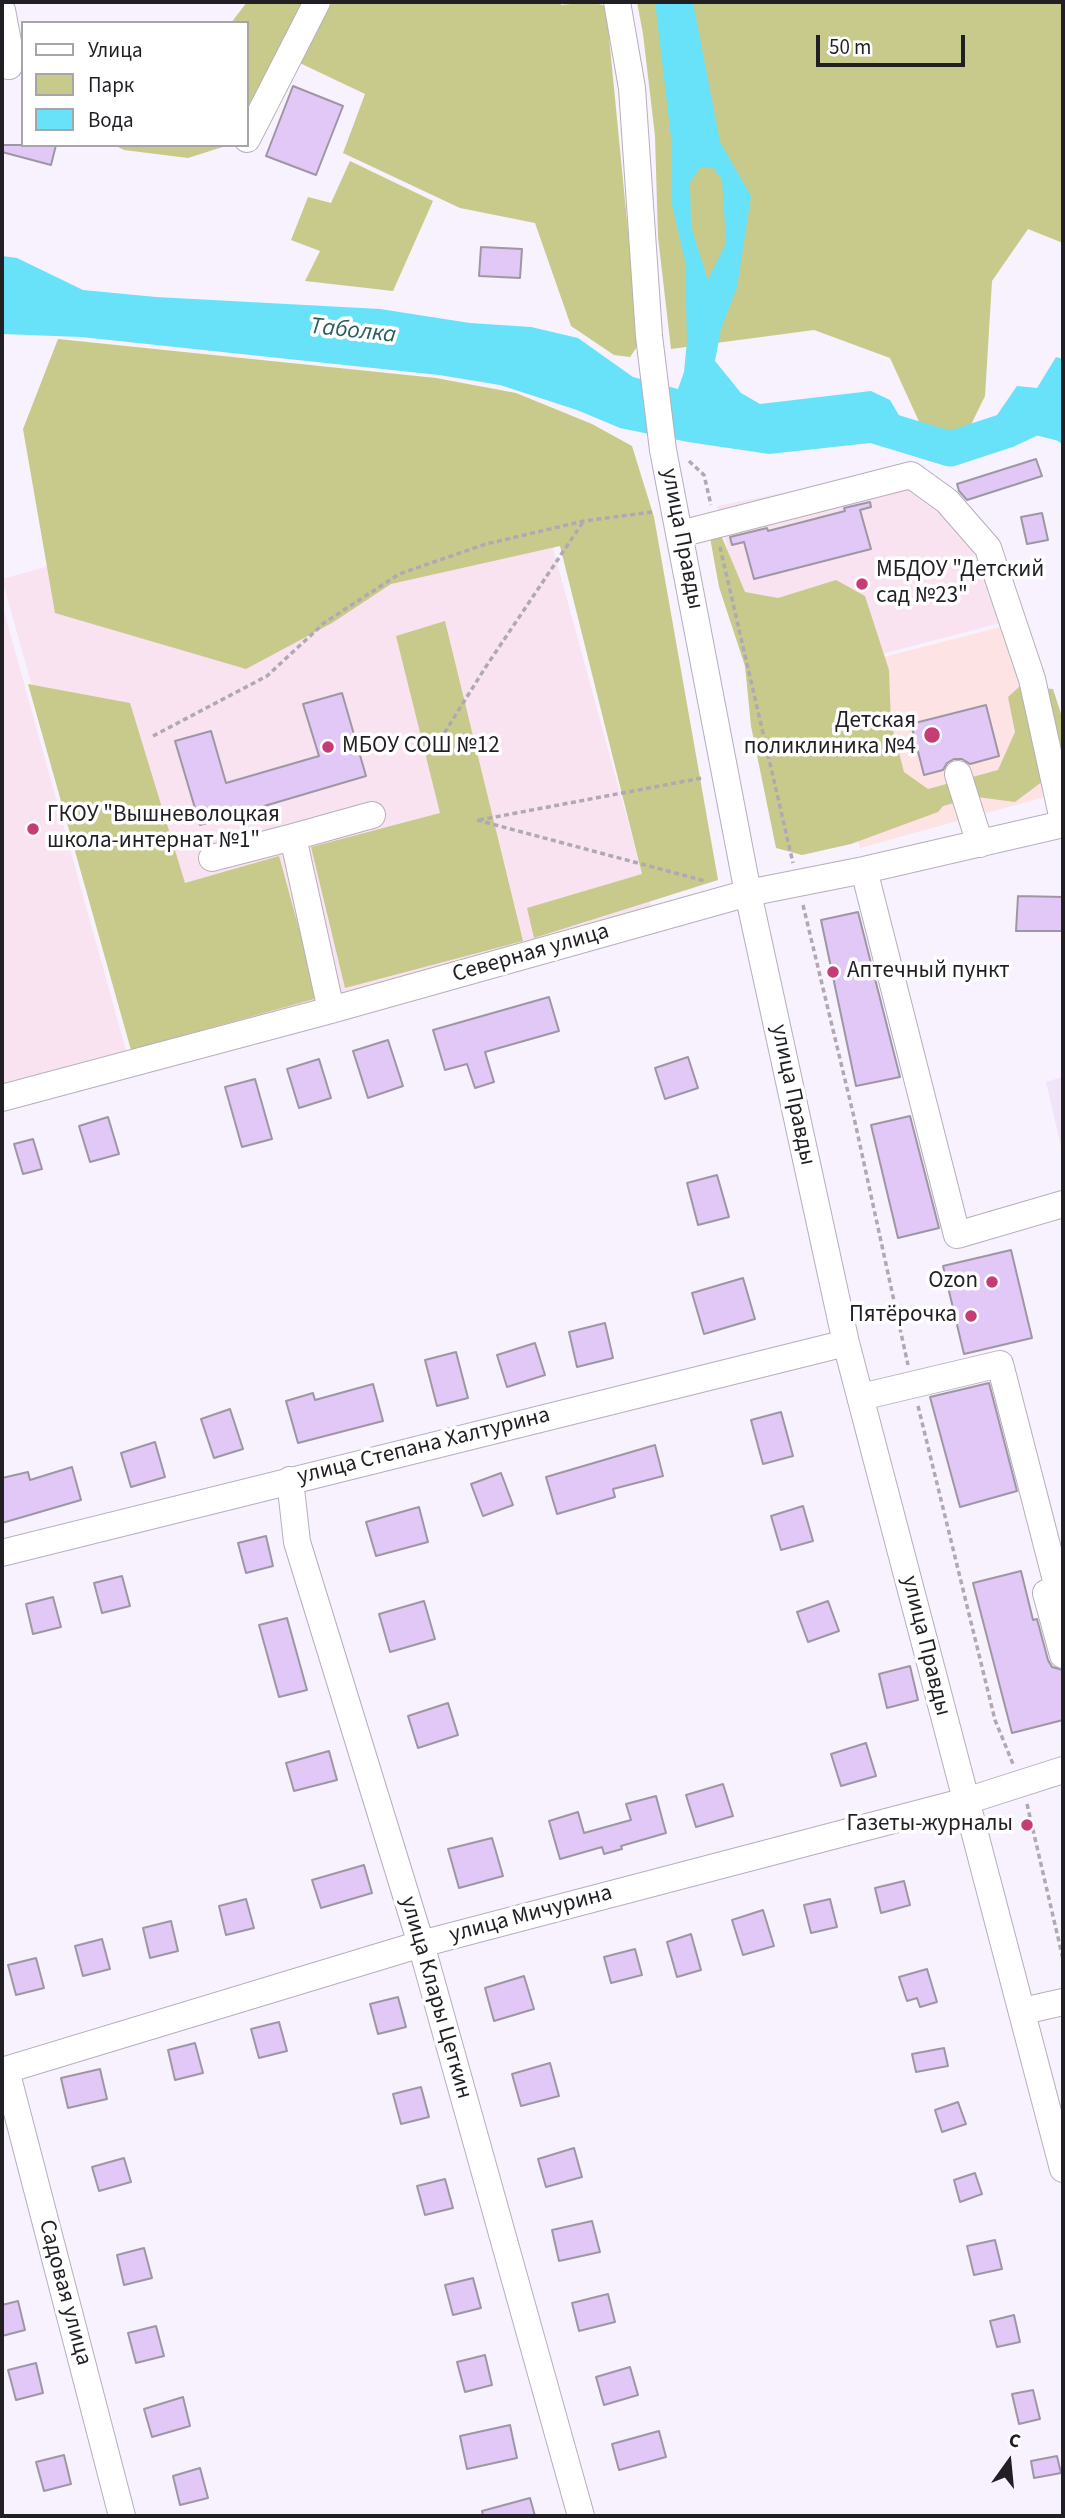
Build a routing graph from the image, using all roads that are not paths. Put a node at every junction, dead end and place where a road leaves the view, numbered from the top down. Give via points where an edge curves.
1 (317, 2) edge
2 (617, 2) edge
3 (2, 10) edge
4 (9, 66) dead end
5 (248, 137) edge
6 (678, 521) junction
7 (958, 774) dead end
8 (372, 815) dead end
9 (1063, 822) edge
10 (293, 837) junction
11 (980, 844) junction
12 (212, 858) dead end
13 (864, 870) junction
14 (748, 893) junction
15 (331, 1010) junction
16 (2, 1098) edge
17 (1063, 1205) edge
18 (846, 1343) junction
19 (861, 1397) junction
20 (290, 1480) junction
21 (2, 1553) edge
22 (1061, 1587) edge
23 (1063, 1656) edge
24 (1063, 1770) edge
25 (965, 1801) junction
26 (421, 1944) junction
27 (1063, 2002) edge
28 (1023, 2011) junction
29 (4, 2071) edge
30 (1063, 2169) edge
31 (122, 2516) edge
32 (582, 2516) edge

1 - 5 street
2 - 6 street, улица Правды via 632,88 644,278 674,454
3 - 4 street
6 - 9 street via 715,525 912,475 947,501 988,548 1032,679
6 - 14 street, улица Правды
7 - 11 street
8 - 10 street
9 - 11 street, Северная улица
10 - 12 street
10 - 15 street
11 - 13 street, Северная улица
13 - 14 street, Северная улица
13 - 17 street via 957,1235
14 - 15 street, Северная улица
14 - 18 street, улица Правды
15 - 16 street, Северная улица
18 - 19 street, улица Правды
18 - 20 street, улица Степана Халтурина
19 - 22 street via 1000,1364
19 - 25 street, улица Правды
20 - 21 street, улица Степана Халтурина
20 - 26 street, улица Клары Цеткин via 297,1542
22 - 23 street via 1046,1593
24 - 25 street, улица Мичурина
25 - 26 street, улица Мичурина
25 - 28 street, улица Правды
26 - 29 street, улица Мичурина
26 - 32 street, улица Клары Цеткин
27 - 28 street
28 - 30 street, улица Правды
29 - 31 street, Садовая улица

